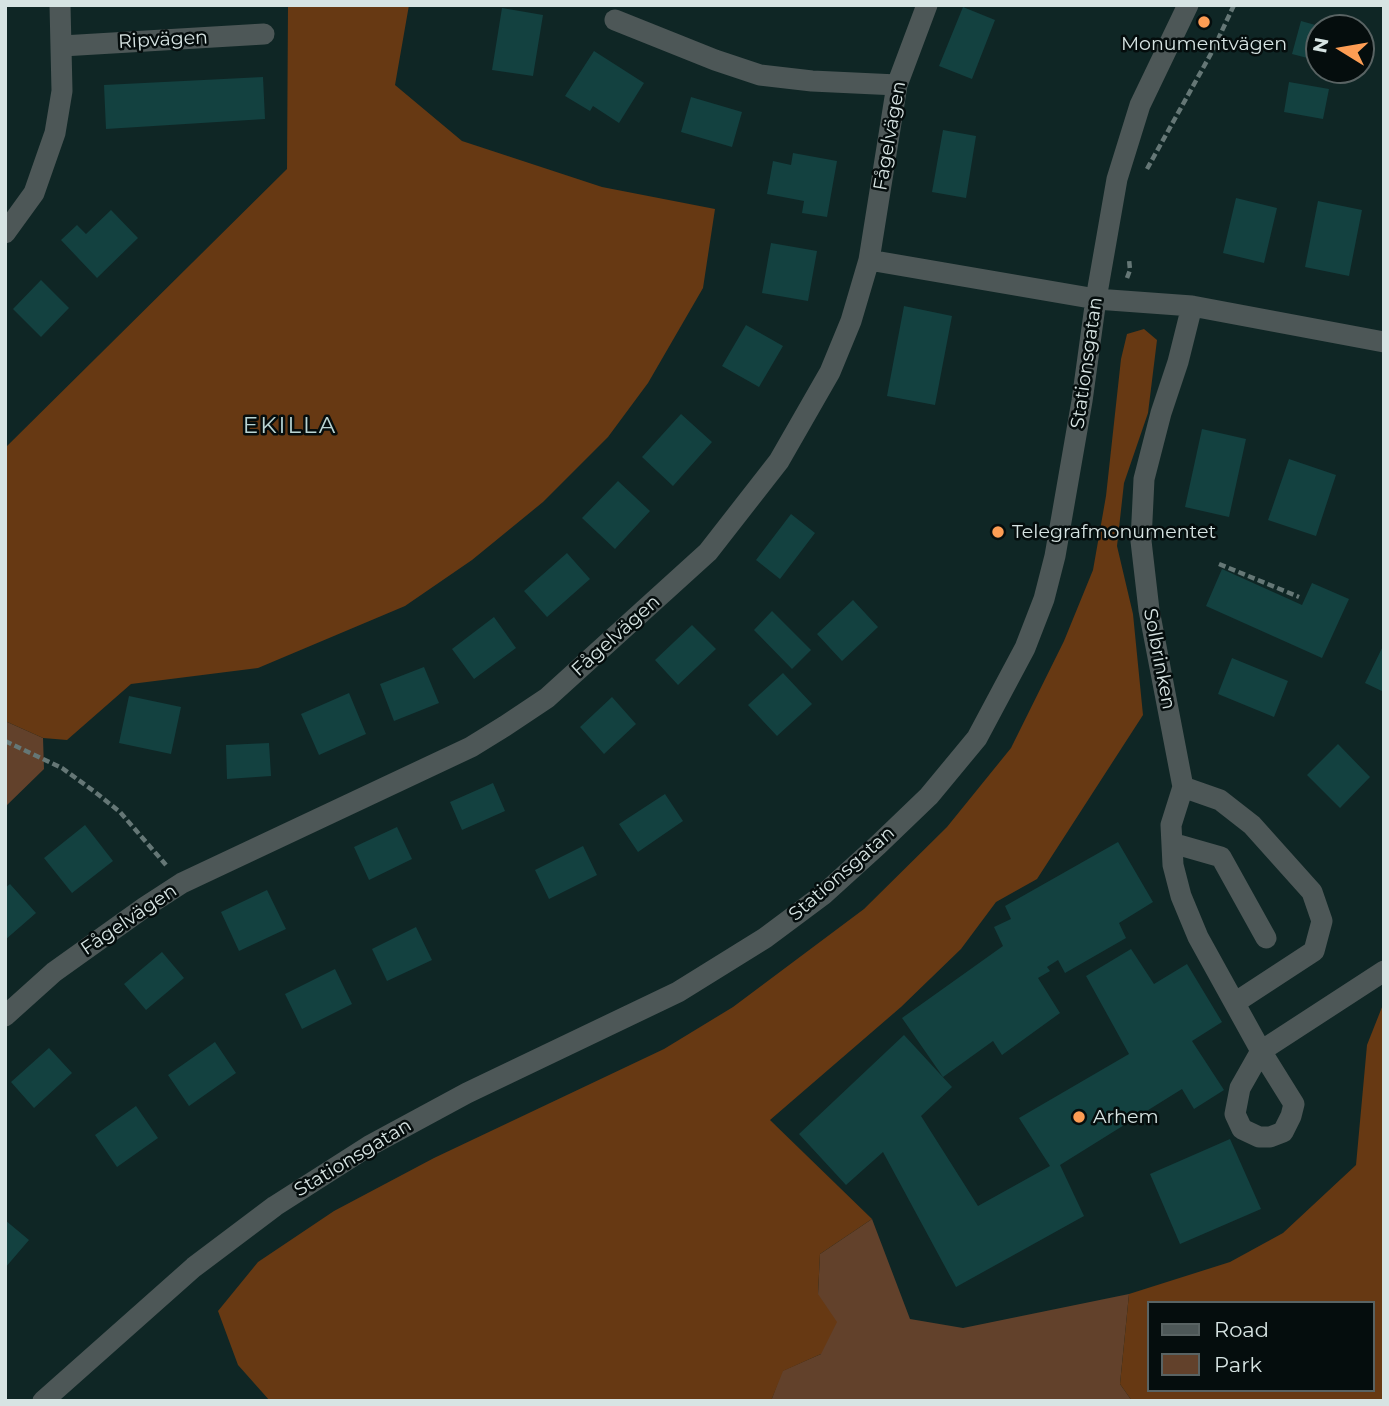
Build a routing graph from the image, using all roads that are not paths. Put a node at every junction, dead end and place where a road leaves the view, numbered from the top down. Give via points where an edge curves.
1 (60, 5) edge
2 (927, 5) edge
3 (1188, 5) edge
4 (614, 19) dead end
5 (264, 34) dead end
6 (62, 46) junction
7 (897, 85) junction
8 (5, 233) edge
9 (869, 260) junction
10 (1096, 299) junction
11 (1192, 306) junction
12 (1384, 342) edge
13 (1183, 787) junction
14 (1172, 843) junction
15 (1266, 938) dead end
16 (1384, 971) edge
17 (1236, 1002) junction
18 (5, 1016) edge
19 (43, 1401) edge

1 - 6 street
2 - 7 street, Fågelvägen
3 - 10 street, Stationsgatan via 1128,139
4 - 7 street via 760,75
5 - 6 street, Ripvägen
6 - 8 street via 62,91 55,133 34,193
7 - 9 street, Fågelvägen
9 - 10 street
9 - 18 street, Fågelvägen via 830,372 779,461 708,552 547,698 471,747 182,883 54,972
10 - 11 street
10 - 19 street, Stationsgatan via 1082,401 1044,598 1025,648 977,738 929,796 824,894 754,945 678,992 467,1093 369,1146 275,1206 194,1267
11 - 12 street
11 - 13 street, Solbrinken via 1144,479 1141,541 1149,610
13 - 14 street, Solbrinken via 1171,825
13 - 17 street via 1220,800 1252,825 1312,892 1322,921 1314,951
14 - 15 street via 1221,857
14 - 17 street, Solbrinken via 1181,896 1198,937
16 - 17 street, Solbrinken via 1261,1051

